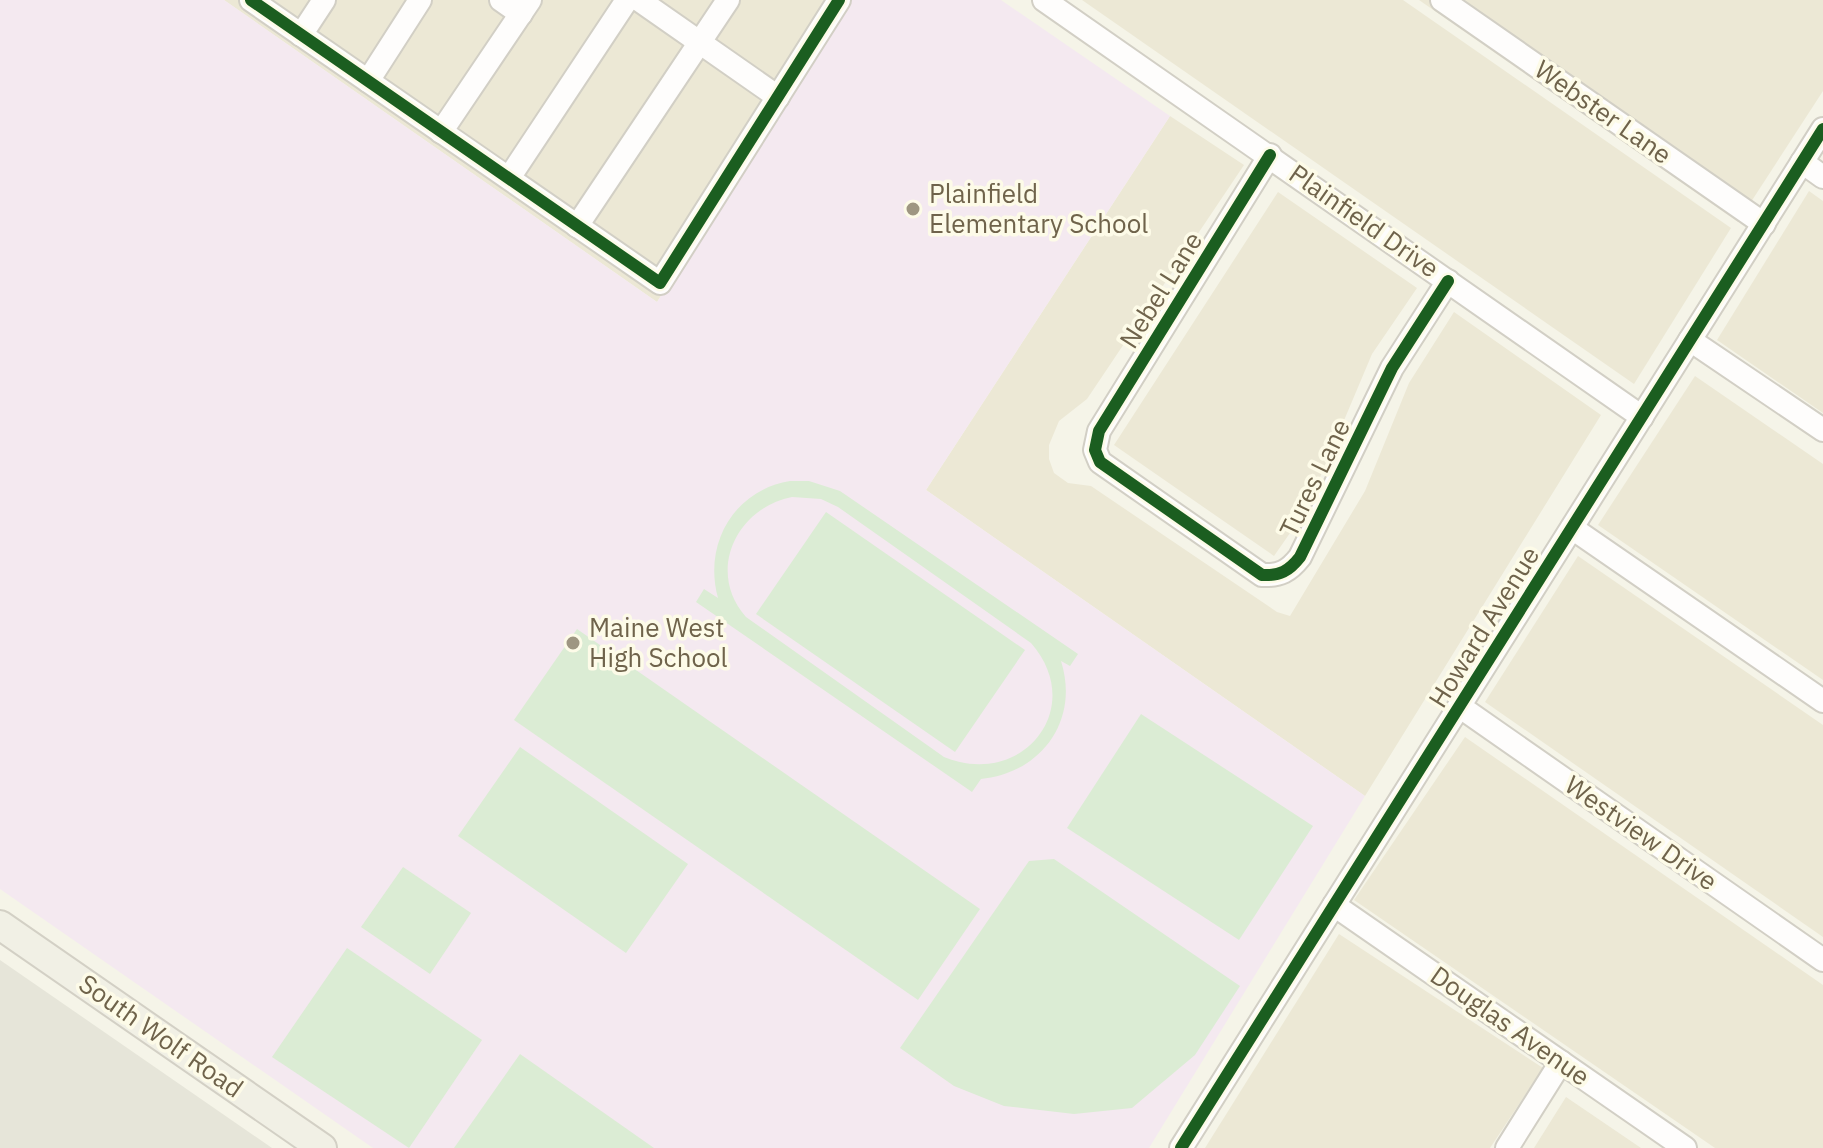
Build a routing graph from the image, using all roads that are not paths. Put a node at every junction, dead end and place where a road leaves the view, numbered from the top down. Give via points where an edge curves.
1 (251, 0) edge
2 (324, 0) edge
3 (420, 0) edge
4 (501, 0) edge
5 (627, 0) edge
6 (639, 0) edge
7 (728, 0) edge
8 (839, 0) edge
9 (1044, 0) edge
10 (1442, 0) edge
11 (525, 7) edge
12 (301, 35) junction
13 (700, 42) junction
14 (368, 81) junction
15 (778, 97) junction
16 (1823, 129) edge
17 (441, 132) junction
18 (1270, 155) junction
19 (1802, 162) junction
20 (1823, 177) edge
21 (509, 178) junction
22 (1764, 224) junction
23 (577, 226) junction
24 (1448, 281) junction
25 (1690, 340) junction
26 (1642, 417) junction
27 (1823, 430) edge
28 (1095, 450) joint
29 (1572, 528) junction
30 (1823, 701) edge
31 (1459, 706) junction
32 (1334, 905) junction
33 (0, 925) edge
34 (1823, 960) edge
35 (1561, 1062) junction
36 (322, 1148) edge
37 (1181, 1148) edge
38 (1507, 1148) edge
39 (1685, 1148) edge

1 - 12 street
2 - 12 street
3 - 14 street
4 - 11 street
5 - 21 street
6 - 13 street
7 - 13 street
8 - 15 street
9 - 18 street, Plainfield Drive
10 - 22 street, Webster Lane
11 - 17 street
12 - 14 street
13 - 15 street
13 - 23 street
14 - 17 street
15 - 23 street via 660,283
16 - 19 street, Howard Avenue
17 - 21 street
18 - 24 street, Plainfield Drive
18 - 28 street, Nebel Lane via 1099,431
19 - 20 street
19 - 22 street, Howard Avenue
21 - 23 street
22 - 25 street, Howard Avenue
24 - 26 street, Plainfield Drive
24 - 28 street, Tures Lane via 1392,368 1300,557 1277,576 1262,575 1100,462
25 - 26 street, Howard Avenue
25 - 27 street
26 - 29 street, Howard Avenue
29 - 30 street
29 - 31 street, Howard Avenue
31 - 32 street, Howard Avenue
31 - 34 street, Westview Drive
32 - 35 street, Douglas Avenue
32 - 37 street, Howard Avenue
33 - 36 main road, South Wolf Road
35 - 38 street
35 - 39 street, Douglas Avenue

